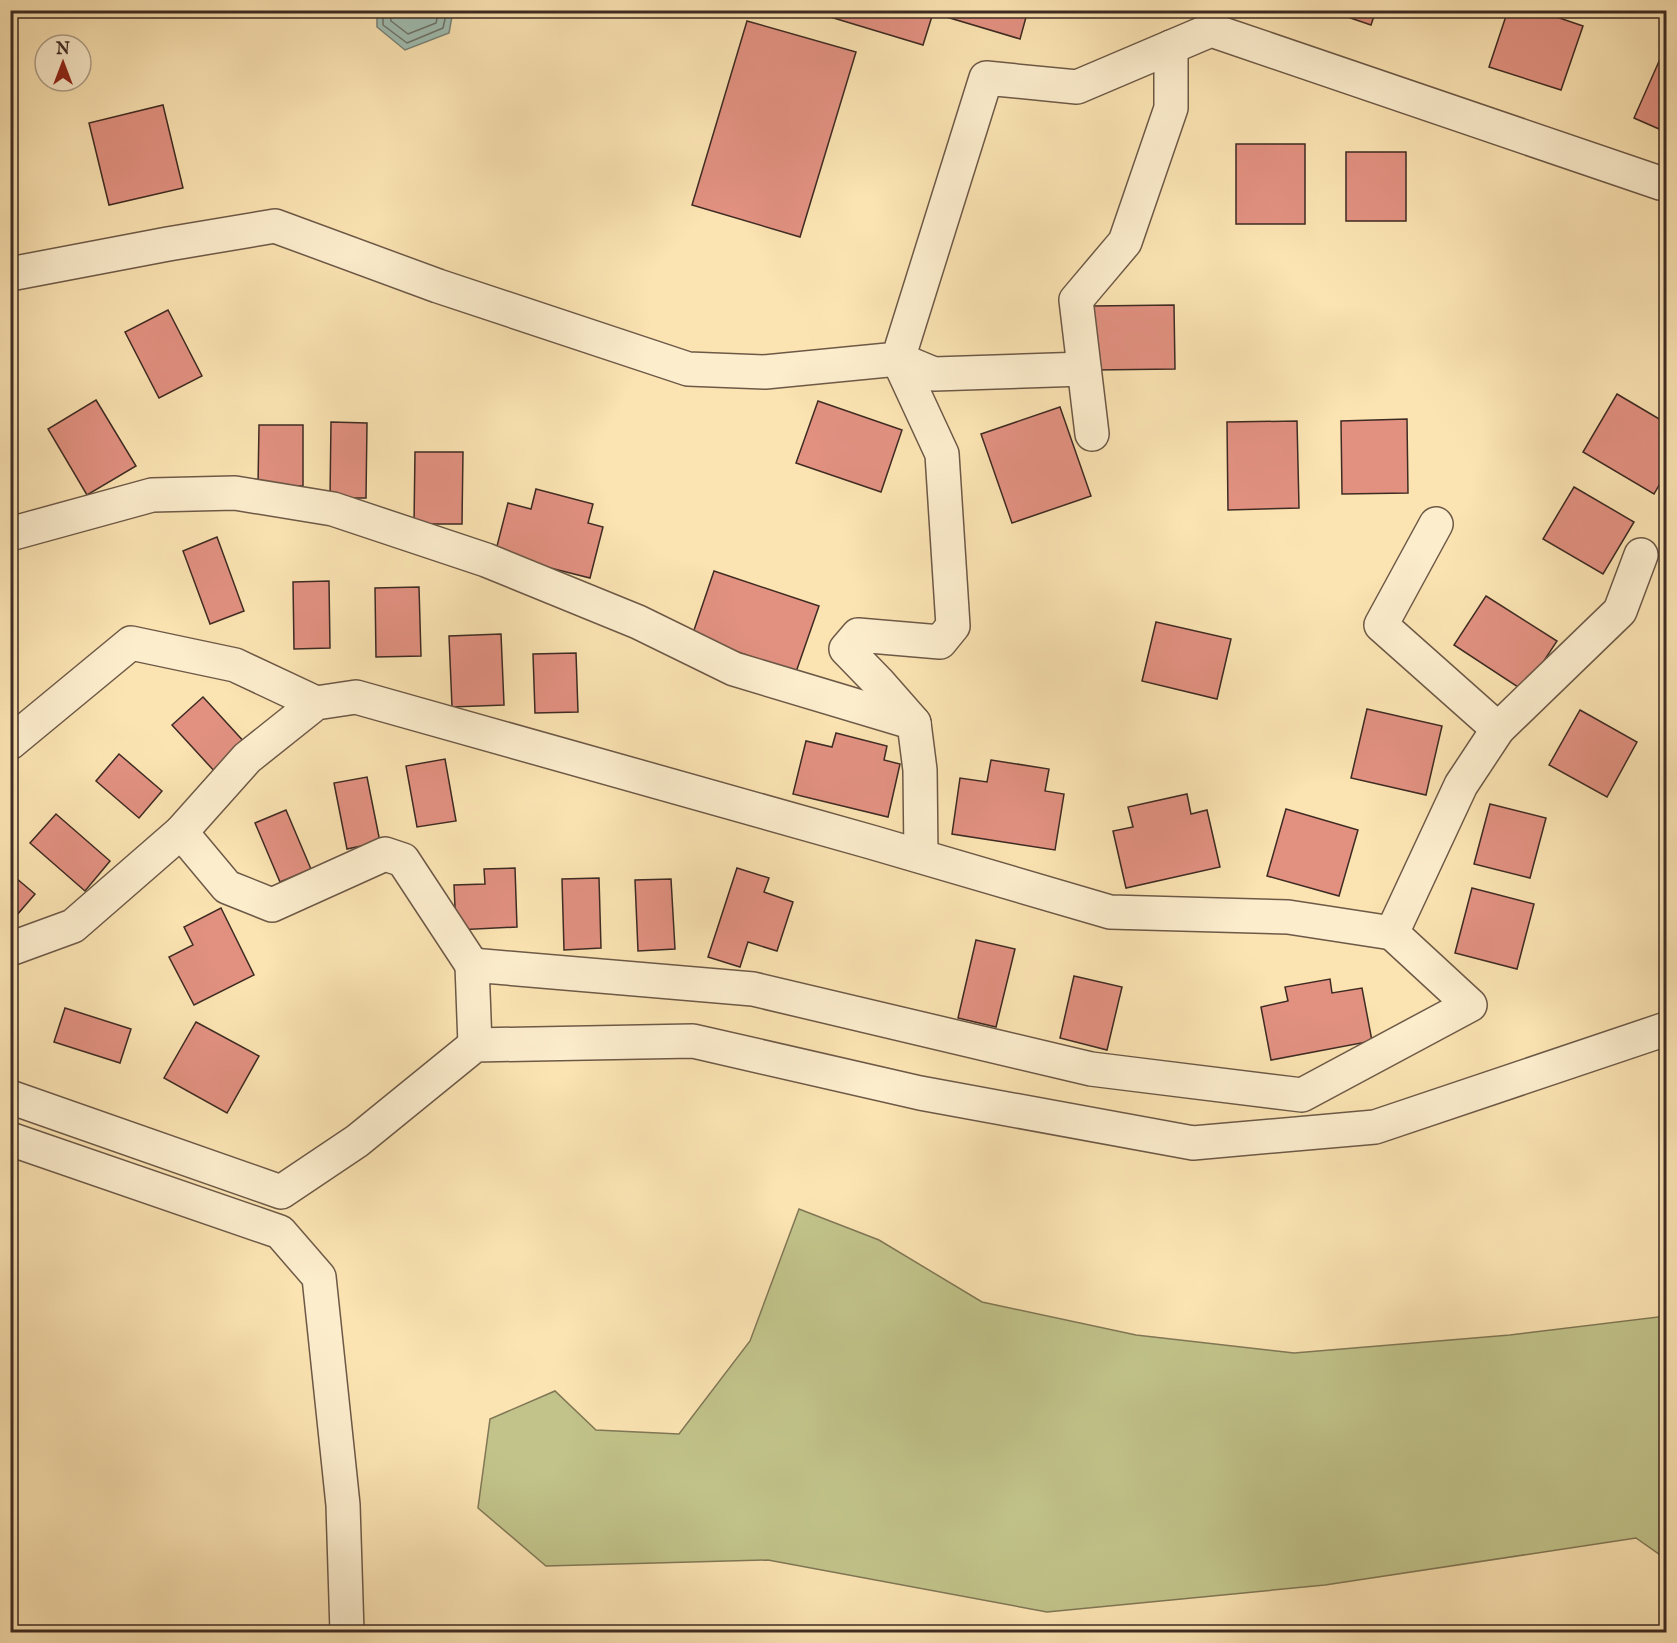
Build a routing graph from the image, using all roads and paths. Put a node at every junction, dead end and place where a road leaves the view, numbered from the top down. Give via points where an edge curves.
1 (1215, 20) edge
2 (1171, 47) junction
3 (1666, 184) edge
4 (10, 274) edge
5 (898, 359) junction
6 (1084, 369) junction
7 (1092, 434) dead end
8 (1436, 524) dead end
9 (10, 534) edge
10 (1641, 555) dead end
11 (316, 703) junction
12 (914, 723) junction
13 (1498, 729) junction
14 (10, 743) edge
15 (181, 832) junction
16 (921, 856) junction
17 (1392, 933) junction
18 (10, 949) edge
19 (472, 965) junction
20 (1666, 1029) edge
21 (475, 1045) junction
22 (10, 1097) edge
23 (10, 1139) edge
24 (347, 1632) edge

1 - 2 street
1 - 3 street
2 - 5 street via 1077,87 986,78
2 - 6 street via 1171,108 1125,243 1076,300
4 - 5 street via 274,226 438,286 688,369 765,372
5 - 6 street via 934,374
5 - 12 street via 942,454 952,626 940,642 858,634 846,649
6 - 7 street
8 - 13 street via 1381,625
9 - 12 street via 153,495 235,493 333,509 486,560 638,622 734,669
10 - 13 street via 1620,610
11 - 14 street via 235,665 131,643
11 - 15 street via 247,758
11 - 16 street via 356,697
12 - 16 street via 920,770
13 - 17 street via 1461,785
15 - 18 street via 73,926
15 - 19 street via 227,887 272,905 385,854 403,860
16 - 17 street via 1110,912 1288,917
17 - 19 street via 1470,1005 1302,1095 1091,1069 753,989
19 - 21 street
20 - 21 street via 1375,1127 1192,1143 920,1093 693,1041
21 - 22 street via 357,1141 281,1192
23 - 24 street via 280,1232 319,1277 343,1505

